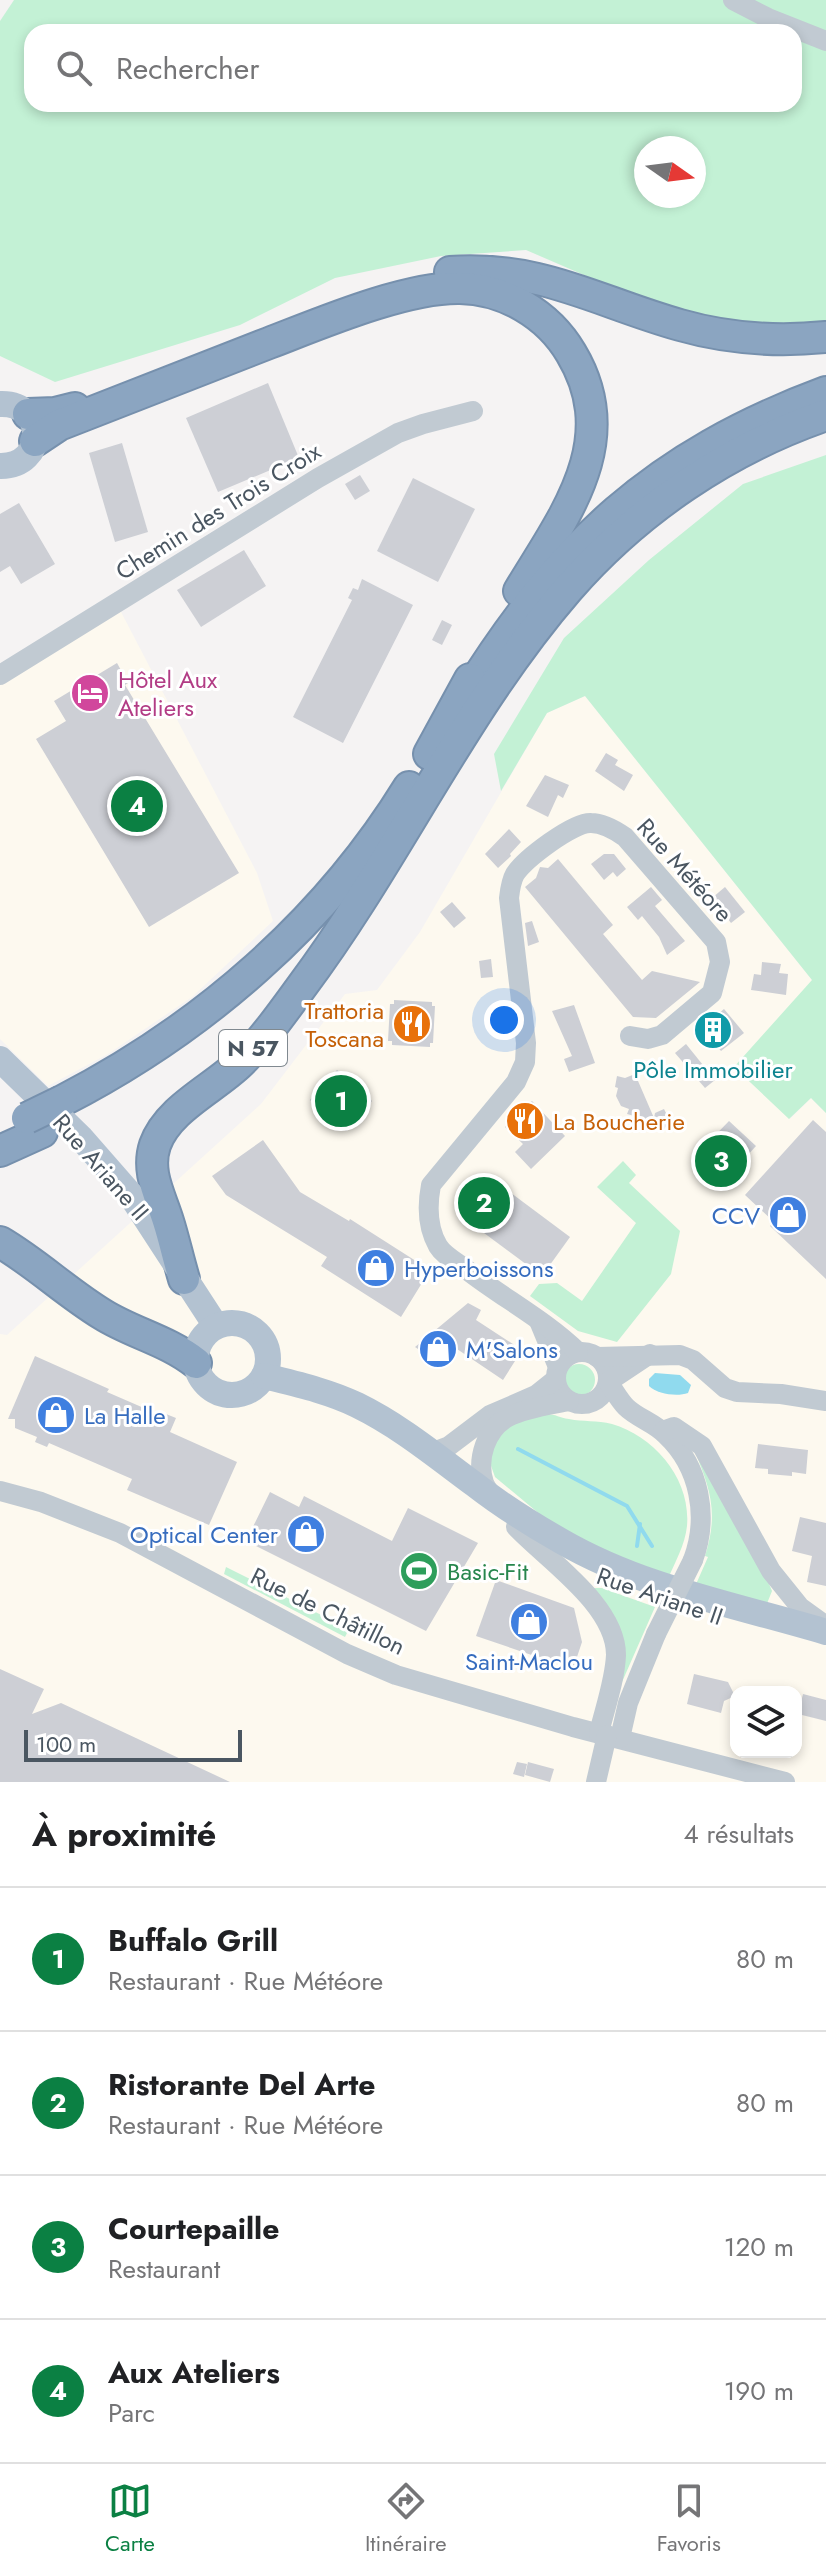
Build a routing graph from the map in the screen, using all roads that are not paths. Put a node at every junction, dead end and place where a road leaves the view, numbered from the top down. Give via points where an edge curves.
1 (733, 0) edge
2 (783, 24) edge
3 (802, 31) edge
4 (826, 41) edge
5 (826, 337) edge
6 (826, 392) edge
7 (473, 411) dead end
8 (826, 415) edge
9 (21, 420) edge
10 (1, 467) edge
11 (0, 675) edge
12 (429, 754) junction
13 (411, 819) junction
14 (630, 1036) dead end
15 (0, 1059) edge
16 (70, 1109) junction
17 (23, 1127) edge
18 (0, 1151) edge
19 (0, 1242) edge
20 (184, 1279) junction
21 (539, 1321) junction
22 (216, 1326) junction
23 (588, 1354) junction
24 (650, 1354) junction
25 (196, 1363) junction
26 (557, 1373) junction
27 (264, 1376) junction
28 (608, 1382) junction
29 (569, 1401) junction
30 (826, 1401) edge
31 (663, 1431) junction
32 (433, 1452) junction
33 (0, 1491) edge
34 (484, 1492) junction
35 (516, 1527) junction
36 (771, 1571) junction
37 (756, 1619) junction
38 (826, 1632) edge
39 (609, 1735) junction
40 (596, 1782) edge
41 (785, 1782) edge

1 - 2 street
3 - 4 street
5 - 9 highway via 721,335 529,275 444,273 334,304 75,408
6 - 12 highway, N 57 via 704,447 607,518 530,600
7 - 11 street, Chemin des Trois Croix via 398,433
8 - 13 highway, N 57 via 710,469 602,553 530,636
9 - 10 main road via 28,455
9 - 12 highway via 59,425 415,293 480,290 513,301 543,320 568,348 589,394 592,429 585,472
12 - 16 highway, N 57 via 383,826 327,898 262,963 219,1001 99,1082
13 - 16 highway, N 57 via 344,906 269,984 182,1053
13 - 20 highway, N 57 via 303,986 256,1045 159,1136 152,1155 155,1187
14 - 21 street, Rue Météore via 662,1035 712,993 720,962 716,942 625,837 593,822 576,824 516,872 511,884 525,1062 516,1082 431,1185 428,1216 439,1249
15 - 20 main road, Rue Ariane II via 130,1194
16 - 17 highway, N 57
17 - 18 highway, N 57
19 - 25 highway via 103,1315 177,1348
20 - 22 main road, Rue Ariane II
21 - 23 street
21 - 26 street
22 - 25 main road via 202,1338
22 - 27 main road via 232,1322 255,1330 266,1346
23 - 24 street
23 - 26 street via 563,1360
23 - 28 street via 606,1368
24 - 28 street
24 - 30 street via 693,1360 716,1382 737,1392
25 - 27 main road via 206,1384 222,1394 251,1390
26 - 29 street via 560,1392
26 - 32 street via 536,1395 490,1415
27 - 32 main road, Rue Ariane II via 357,1405
28 - 29 street via 594,1402
28 - 31 street via 627,1408
29 - 34 street via 510,1416 494,1427 482,1464
31 - 36 street via 674,1427 702,1446
31 - 39 street, bridge via 686,1461 700,1496 701,1532 693,1560
32 - 34 main road, Rue Ariane II
33 - 39 street, Rue de Châtillon via 120,1533 396,1675
34 - 35 main road, Rue Ariane II
34 - 37 main road, Rue Ariane II via 610,1566
35 - 37 main road, Rue Ariane II via 578,1567 635,1592 703,1614
35 - 39 street via 601,1610 611,1632 616,1654
36 - 37 street via 778,1593
36 - 38 street
37 - 38 main road, Rue Ariane II
39 - 40 street
39 - 41 street, Rue de Châtillon

